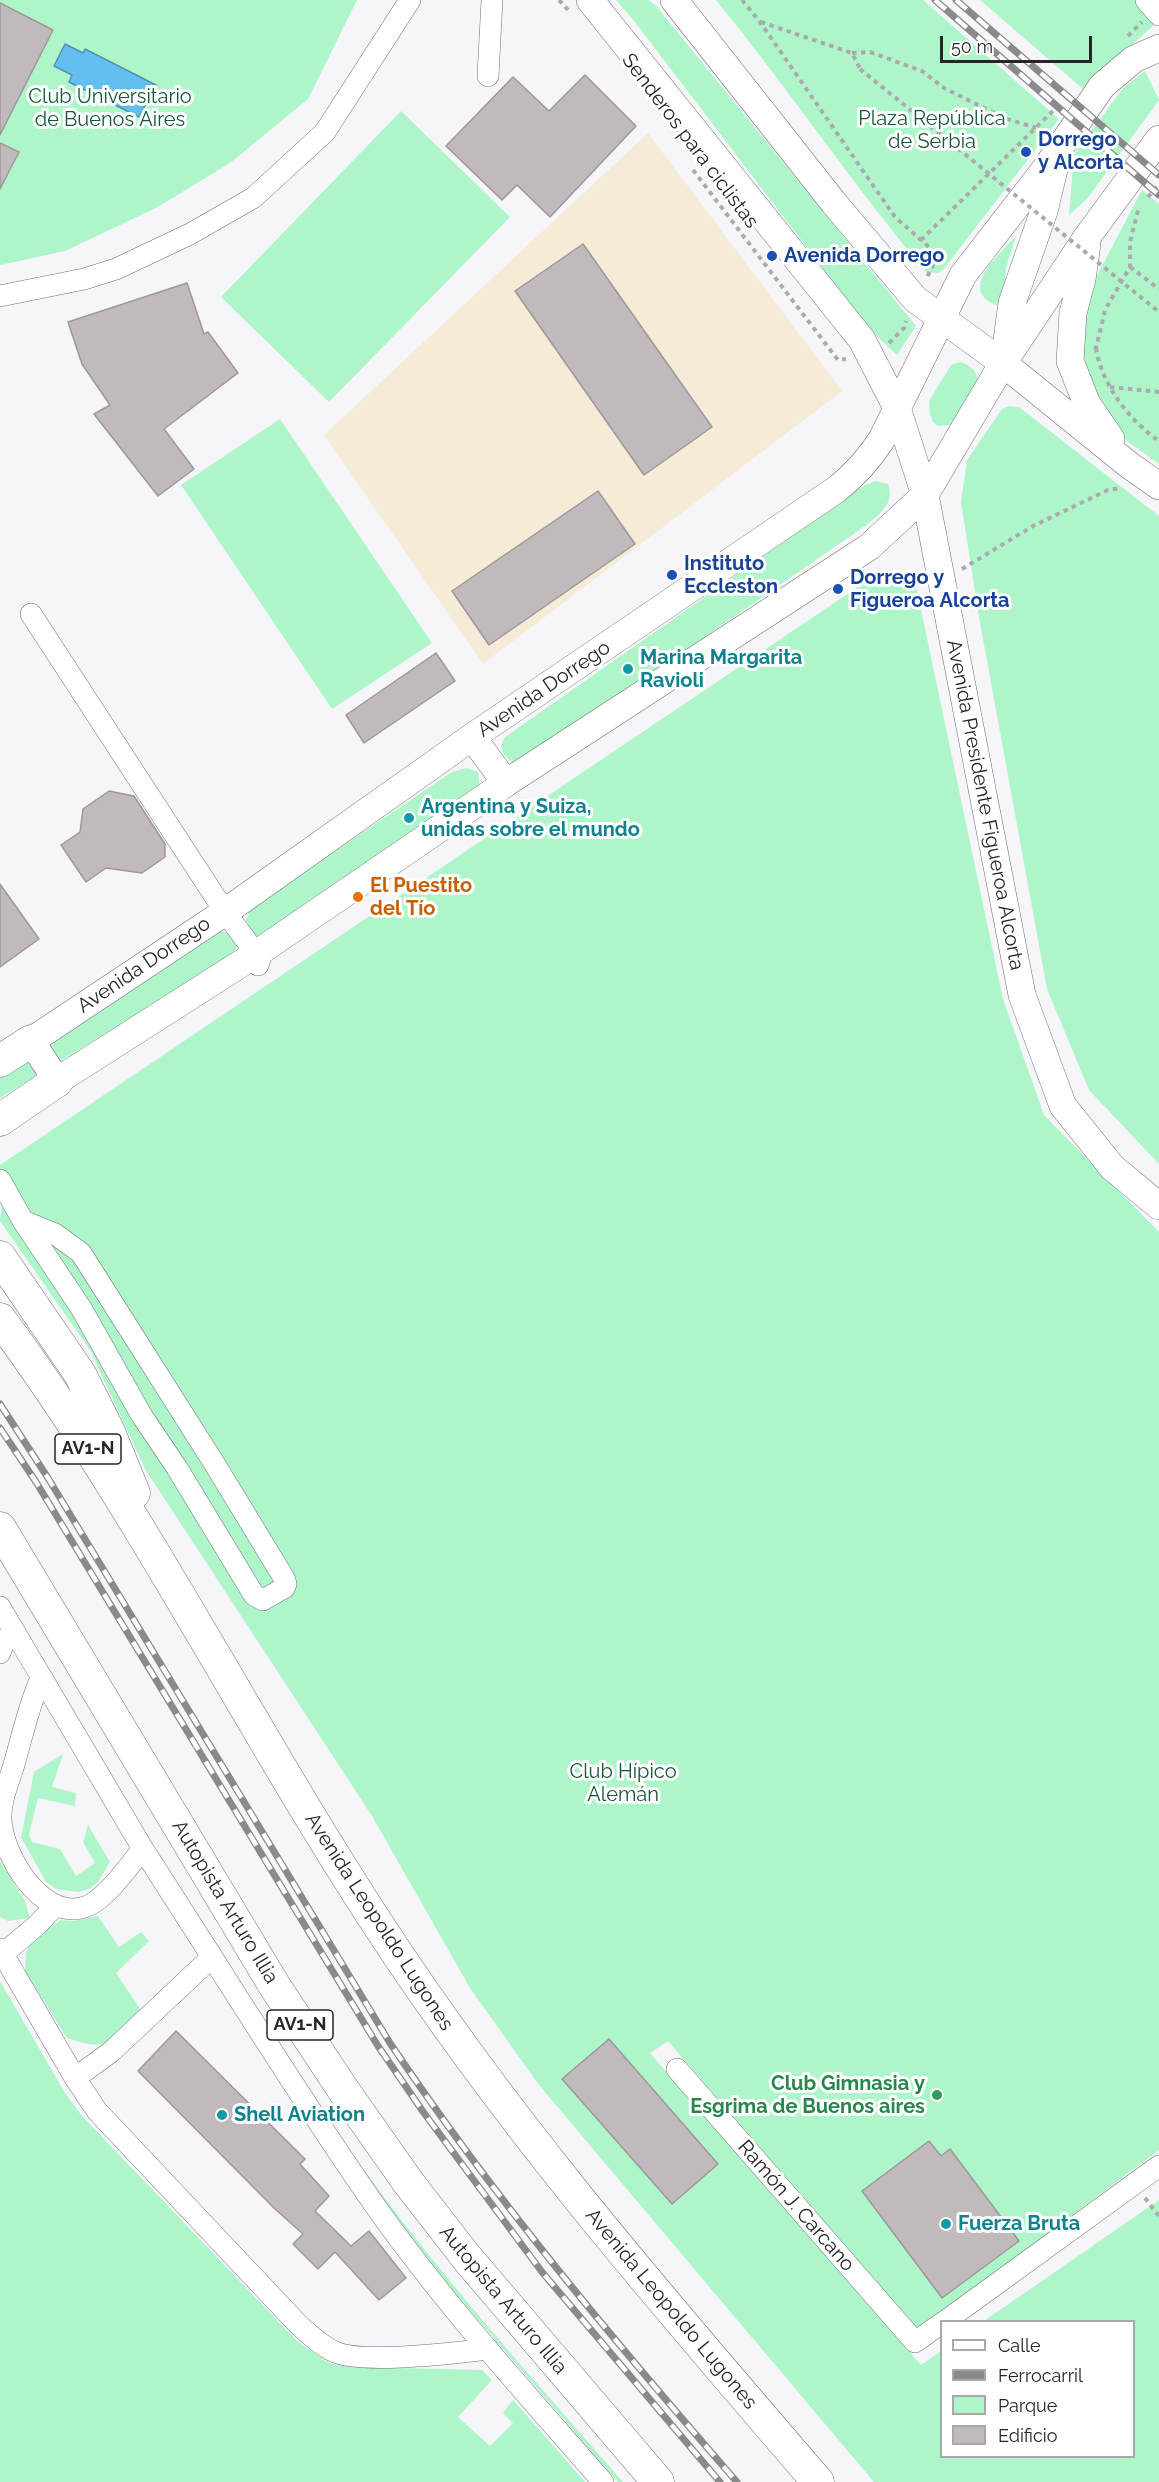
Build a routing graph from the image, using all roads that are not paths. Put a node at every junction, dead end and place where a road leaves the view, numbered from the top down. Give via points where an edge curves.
1 (410, 0) edge
2 (492, 0) edge
3 (674, 0) edge
4 (582, 9) edge
5 (1159, 48) edge
6 (488, 76) dead end
7 (1159, 139) edge
8 (1059, 148) junction
9 (1088, 237) junction
10 (0, 296) edge
11 (941, 316) junction
12 (1004, 363) junction
13 (897, 408) junction
14 (1129, 465) junction
15 (1156, 484) edge
16 (925, 495) junction
17 (31, 614) dead end
18 (472, 737) junction
19 (506, 783) junction
20 (225, 912) junction
21 (256, 954) junction
22 (31, 1041) junction
23 (0, 1061) edge
24 (57, 1081) junction
25 (0, 1120) edge
26 (0, 1136) edge
27 (0, 1180) edge
28 (1159, 1206) edge
29 (23, 1221) junction
30 (0, 1257) edge
31 (0, 1319) edge
32 (0, 1528) edge
33 (171, 1583) junction
34 (0, 1607) edge
35 (15, 1632) junction
36 (0, 1653) edge
37 (41, 1678) junction
38 (143, 1849) junction
39 (56, 1905) junction
40 (2, 1952) edge
41 (212, 1957) junction
42 (677, 2069) dead end
43 (75, 2078) junction
44 (1159, 2166) edge
45 (946, 2320) edge
46 (940, 2324) edge
47 (488, 2349) junction
48 (603, 2482) edge
49 (657, 2482) edge
50 (818, 2482) edge

1 - 10 street via 325,132 253,198 116,269
2 - 6 street
3 - 11 main road via 915,299
4 - 13 main road, Avenida Presidente Figueroa Alcorta via 862,340
5 - 8 main road, Avenida Dorrego via 1134,59 1102,86
7 - 9 main road
8 - 11 main road, Avenida Dorrego via 963,275
8 - 12 main road via 1044,211 1012,303
9 - 12 main road
9 - 14 main road via 1073,313 1070,361 1087,404
11 - 12 main road
11 - 13 main road, Avenida Dorrego
12 - 14 main road
12 - 16 main road
13 - 16 main road, Avenida Presidente Figueroa Alcorta
13 - 18 main road, Avenida Dorrego via 870,459 837,489
14 - 15 main road
16 - 19 main road via 846,564
16 - 28 main road, Avenida Presidente Figueroa Alcorta via 1022,995 1064,1106 1112,1167
17 - 20 street
18 - 19 main road
18 - 20 main road, Avenida Dorrego
19 - 21 main road
20 - 21 street
20 - 22 main road, Avenida Dorrego
21 - 24 main road
21 - 26 street via 260,963 256,967 27,1112
22 - 23 highway
22 - 24 main road
24 - 25 highway
27 - 29 street
29 - 29 street via 81,1308 142,1416 254,1595 263,1600 284,1588 284,1578 81,1253 55,1234
30 - 33 highway via 80,1374 109,1432
31 - 33 highway, Avenida Leopoldo Lugones / AV1-N via 129,1511
32 - 49 highway, Autopista Arturo Illia / AV1-N via 274,1985 344,2091 466,2258
33 - 50 highway, Avenida Leopoldo Lugones / AV1-N via 306,1812 462,2046 564,2181
34 - 35 street
35 - 36 street via 5,1639
35 - 37 street
37 - 38 street
37 - 39 street via 1,1817 4,1840 33,1890
38 - 39 street via 98,1900 85,1907
38 - 41 street
39 - 40 street
40 - 43 street
41 - 43 street via 111,2052
41 - 47 street via 369,2197
42 - 46 street, Ramón J. Carcano via 915,2342
43 - 47 street via 97,2110 316,2341 337,2353 360,2357 445,2355
44 - 45 street
47 - 48 street

